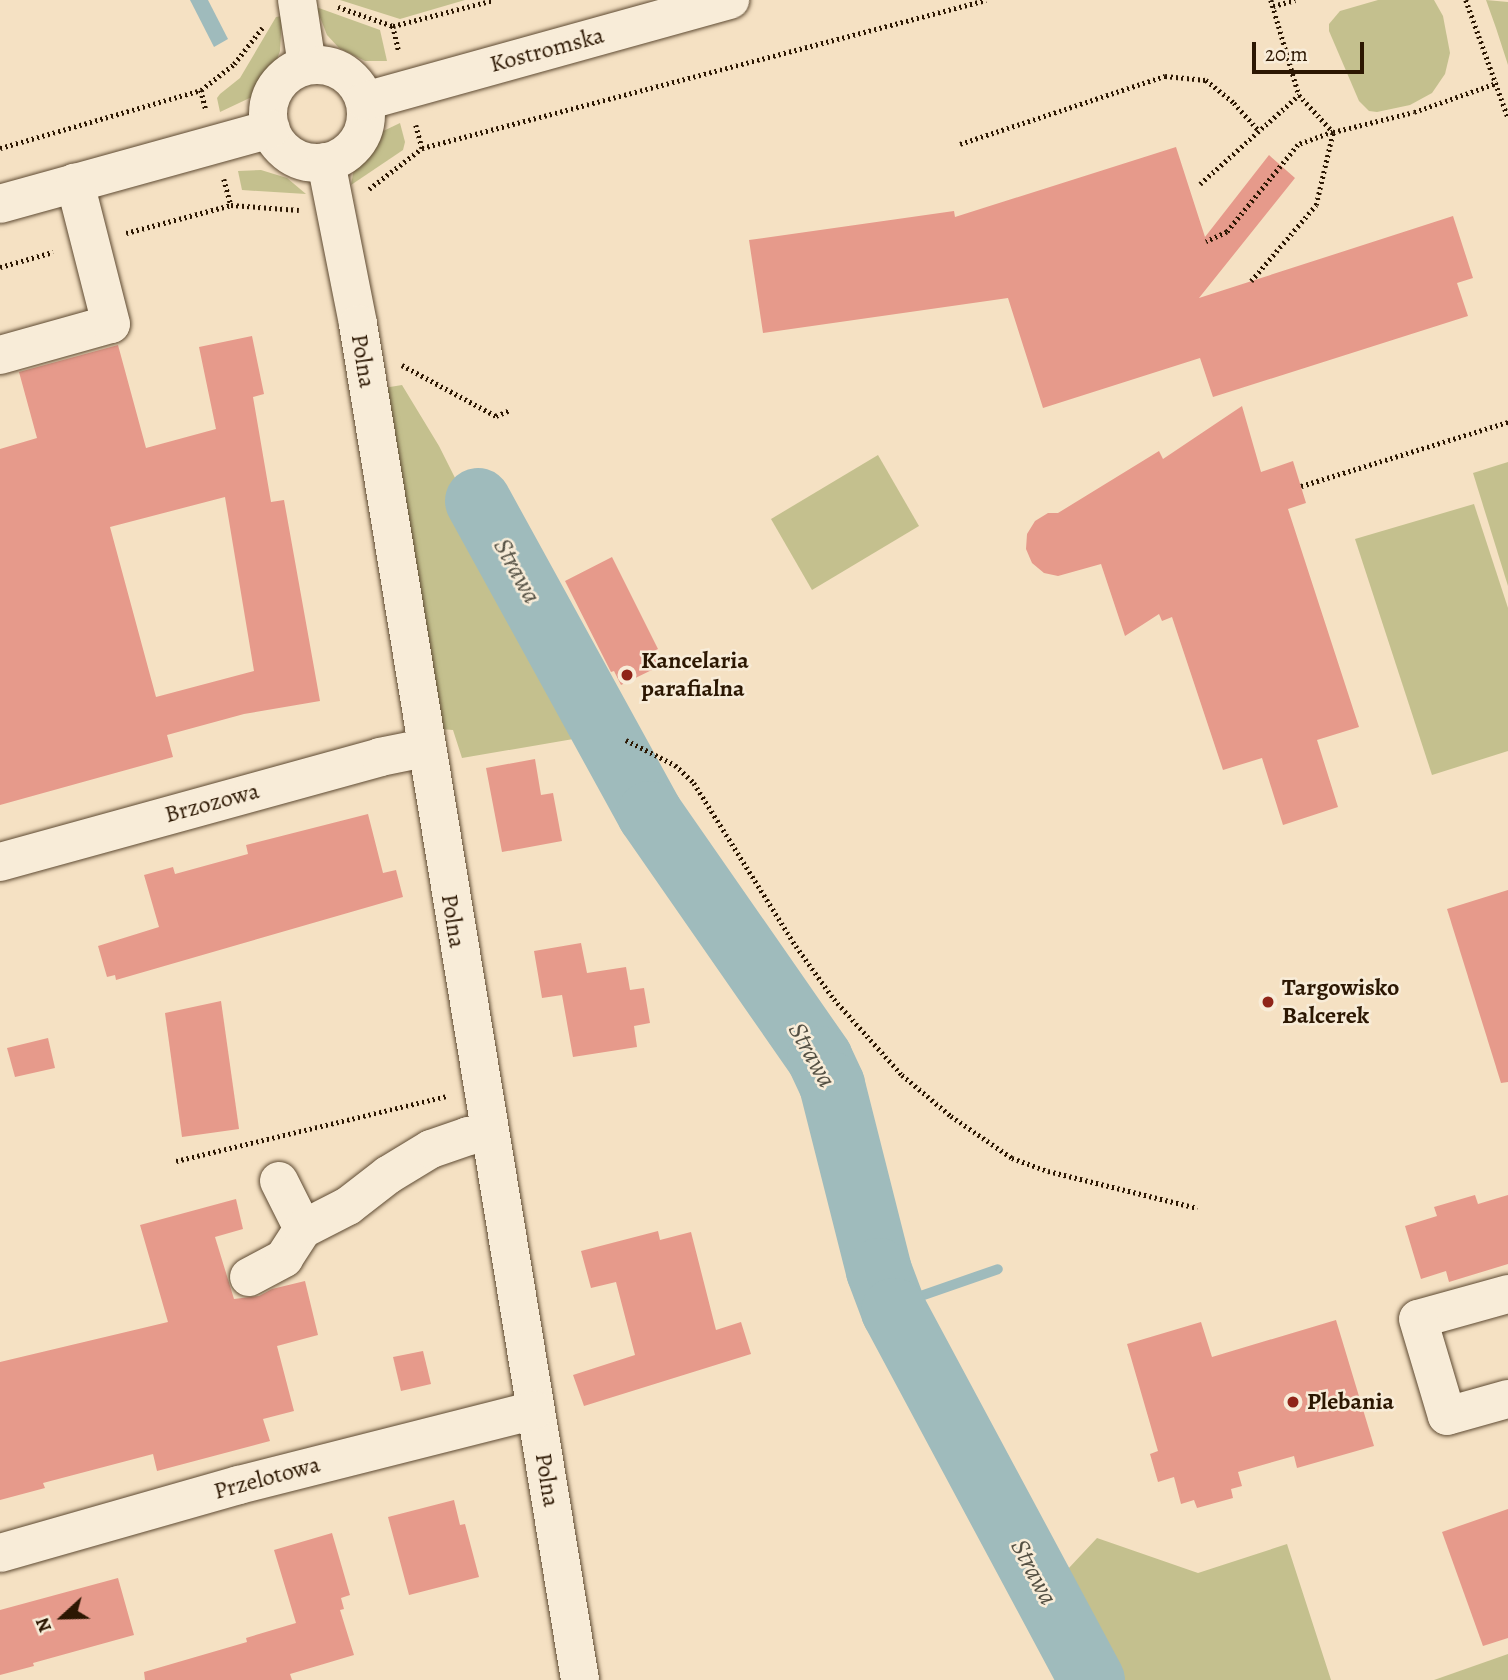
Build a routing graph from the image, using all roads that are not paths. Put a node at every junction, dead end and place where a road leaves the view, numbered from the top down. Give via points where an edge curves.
1 (313, 2) edge
2 (709, 3) edge
3 (307, 65) junction
4 (365, 101) junction
5 (271, 129) junction
6 (326, 162) junction
7 (75, 183) junction
8 (0, 204) edge
9 (0, 355) edge
10 (425, 748) junction
11 (0, 862) edge
12 (488, 1133) junction
13 (279, 1181) dead end
14 (303, 1229) junction
15 (249, 1277) dead end
16 (1508, 1294) edge
17 (1508, 1399) edge
18 (536, 1410) junction
19 (0, 1553) edge
20 (580, 1680) edge

1 - 3 street
2 - 4 street, Kostromska
3 - 4 street via 326,65 344,72
3 - 5 street via 288,74 274,89 268,108
4 - 6 street via 366,120 360,137 349,151
5 - 6 street via 288,153 306,161
5 - 7 street
6 - 10 street, Polna
7 - 8 street
7 - 9 street via 111,324
10 - 11 street, Brzozowa
10 - 12 street, Polna
12 - 14 street via 431,1149 348,1206
12 - 18 street, Polna
13 - 14 street
14 - 15 street via 284,1258
16 - 17 street via 1418,1320 1447,1416
18 - 19 street, Przelotowa via 252,1482
18 - 20 street, Polna

